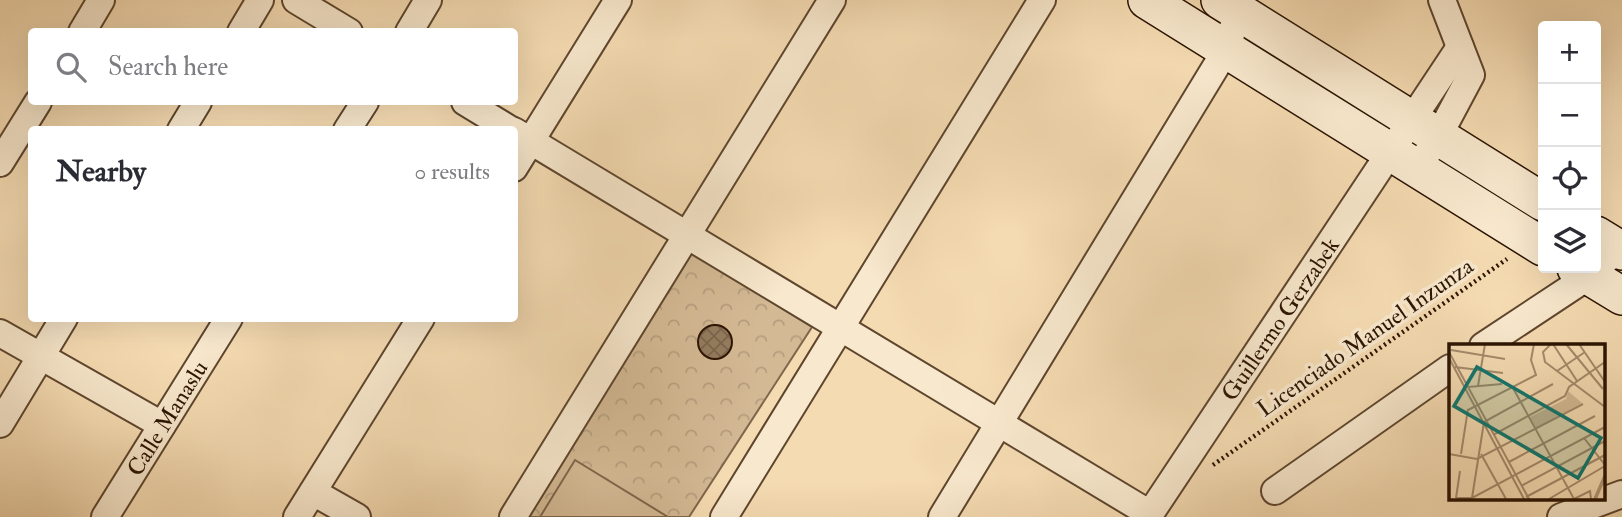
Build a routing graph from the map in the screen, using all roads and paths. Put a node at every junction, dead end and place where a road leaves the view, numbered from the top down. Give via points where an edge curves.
1 (101, 0) edge
2 (260, 0) edge
3 (296, 0) edge
4 (428, 0) edge
5 (618, 0) edge
6 (832, 0) edge
7 (1042, 0) edge
8 (1147, 0) edge
9 (1442, 0) edge
10 (1231, 4) edge
11 (84, 28) edge
12 (243, 28) edge
13 (342, 28) edge
14 (411, 28) edge
15 (1226, 50) junction
16 (36, 105) edge
17 (196, 105) edge
18 (363, 105) edge
19 (470, 105) edge
20 (183, 126) edge
21 (350, 126) edge
22 (506, 126) edge
23 (1425, 129) junction
24 (519, 134) edge
25 (1405, 159) junction
26 (0, 163) edge
27 (1538, 199) edge
28 (687, 235) junction
29 (1538, 243) edge
30 (1538, 245) edge
31 (1581, 273) edge
32 (1584, 273) edge
33 (1622, 296) edge
34 (62, 322) edge
35 (226, 322) edge
36 (419, 322) edge
37 (839, 327) junction
38 (0, 333) edge
39 (1493, 343) edge
40 (40, 358) junction
41 (1449, 369) edge
42 (1000, 423) junction
43 (0, 424) edge
44 (162, 425) junction
45 (1202, 473) dead end
46 (1275, 491) dead end
47 (313, 492) junction
48 (1622, 495) edge
49 (1561, 512) edge
50 (1149, 515) edge
51 (105, 517) edge
52 (297, 517) edge
53 (357, 517) edge
54 (513, 517) edge
55 (724, 517) edge
56 (942, 517) edge

1 - 11 street
2 - 12 street
3 - 13 street
4 - 14 street
5 - 24 street
6 - 28 street
7 - 37 street
8 - 15 street
9 - 23 street, Guillermo Gerzabek via 1460,47
10 - 15 street
10 - 23 street
15 - 25 street
15 - 42 street
16 - 26 street
17 - 20 street
18 - 21 street
19 - 22 street
23 - 25 street, Guillermo Gerzabek
23 - 27 street
24 - 28 street
25 - 29 street
25 - 50 street, Guillermo Gerzabek
28 - 37 street
28 - 54 street
30 - 45 path, Licenciado Manuel Inzunza
31 - 39 street
32 - 33 street
34 - 40 street
35 - 44 street, Calle Manaslu
36 - 47 street
37 - 42 street
37 - 55 street
38 - 40 street
40 - 43 street
40 - 44 street
41 - 46 street
42 - 50 street
42 - 56 street
44 - 51 street, Calle Manaslu
47 - 52 street
47 - 53 street
48 - 49 street

